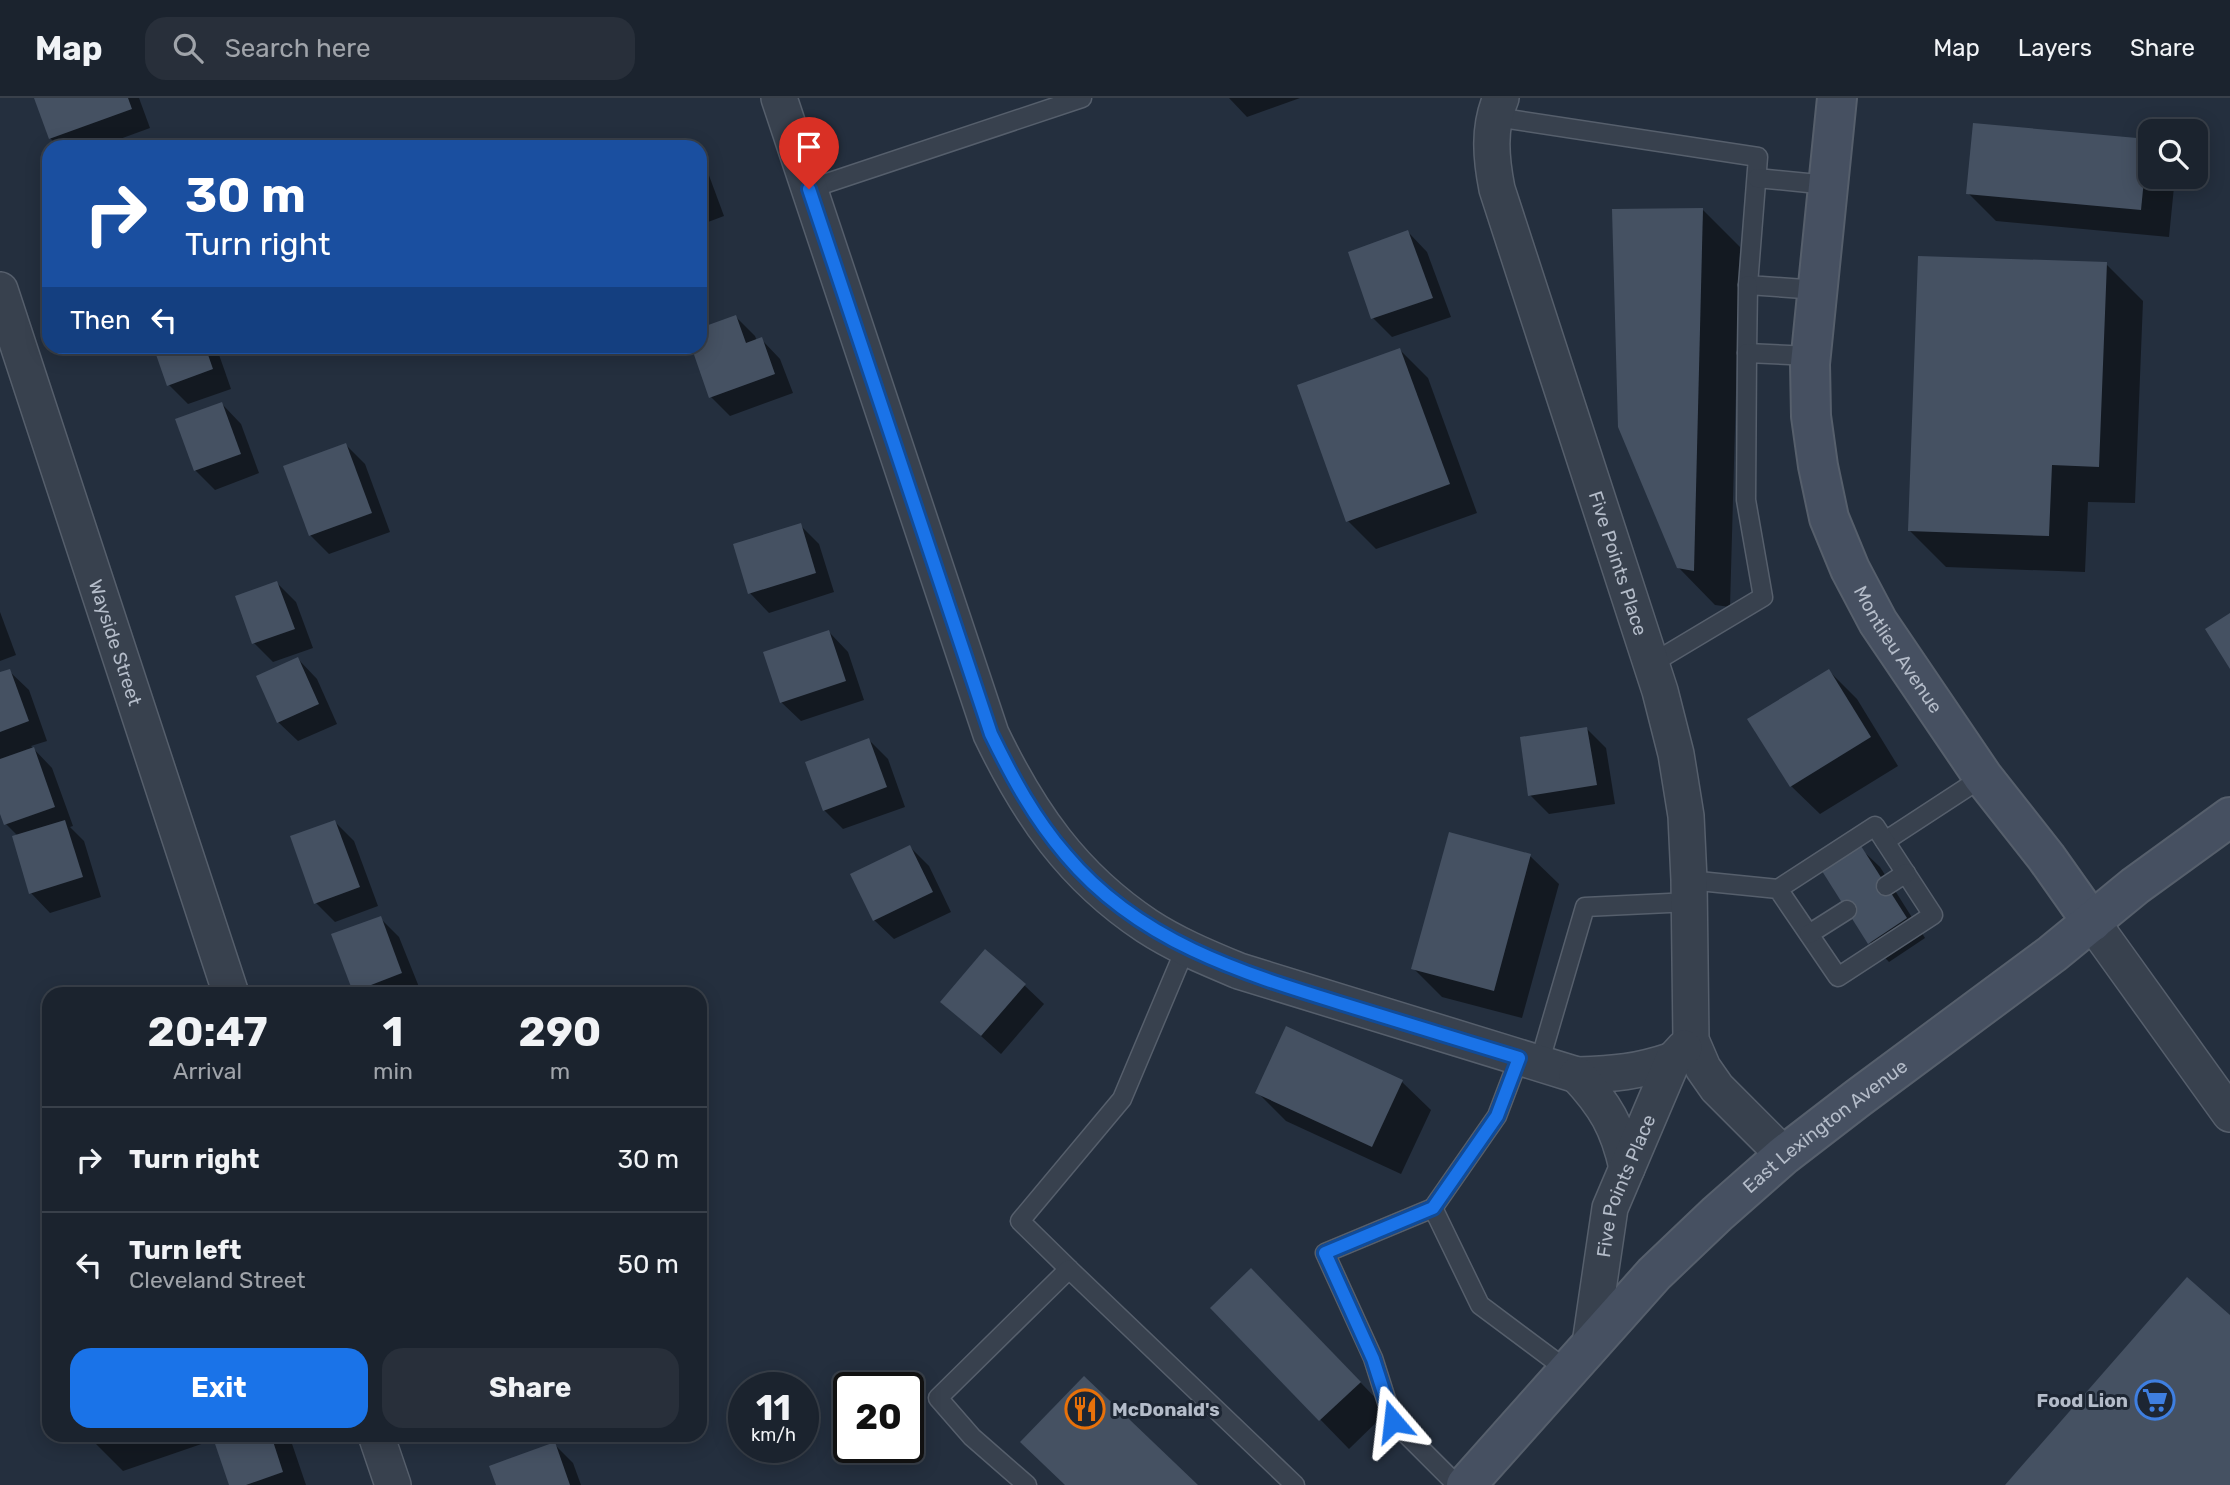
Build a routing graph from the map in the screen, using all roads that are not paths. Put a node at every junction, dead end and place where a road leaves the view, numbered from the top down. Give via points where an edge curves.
1 (779, 98) edge
2 (1082, 98) edge
3 (1837, 98) edge
4 (1499, 107) edge
5 (1757, 178) junction
6 (1828, 185) junction
7 (809, 189) junction
8 (1748, 285) junction
9 (0, 290) edge
10 (1818, 290) junction
11 (1746, 353) junction
12 (1811, 356) junction
13 (1651, 664) junction
14 (1983, 778) junction
15 (2230, 817) edge
16 (1885, 841) junction
17 (1906, 873) junction
18 (1886, 886) dead end
19 (1778, 889) junction
20 (1690, 891) junction
21 (1847, 910) dead end
22 (2092, 922) junction
23 (1809, 934) junction
24 (1186, 947) junction
25 (229, 987) edge
26 (1682, 1050) junction
27 (1529, 1061) junction
28 (1577, 1075) junction
29 (2230, 1114) edge
30 (1784, 1155) junction
31 (1627, 1168) junction
32 (1433, 1208) junction
33 (1069, 1269) junction
34 (1578, 1357) junction
35 (378, 1442) edge
36 (1286, 1482) edge
37 (393, 1485) edge
38 (1027, 1485) edge
39 (1457, 1485) edge
40 (1466, 1485) edge

1 - 7 street
2 - 7 lane
3 - 6 main road, Montlieu Avenue
4 - 5 lane via 1758,157
4 - 13 street, Five Points Place via 1491,160 1497,189
5 - 6 lane
5 - 8 lane
6 - 10 main road, Montlieu Avenue
7 - 24 street via 991,734 1012,778 1067,857 1148,926
8 - 10 lane
8 - 11 lane
9 - 25 street, Wayside Street
10 - 12 main road, Montlieu Avenue
11 - 12 lane
11 - 13 lane via 1745,500 1763,597
12 - 14 main road, Montlieu Avenue via 1811,416 1829,518 1878,622
13 - 20 street, Five Points Place via 1676,754 1686,816
14 - 16 lane
14 - 22 main road, Montlieu Avenue
15 - 22 main road, East Lexington Avenue
16 - 17 lane
16 - 19 lane via 1875,826
17 - 18 lane
17 - 23 lane via 1933,915 1838,977
19 - 20 lane
19 - 23 lane
20 - 26 street, Five Points Place
20 - 27 lane via 1585,907
21 - 23 lane
22 - 29 street, Montlieu Avenue
22 - 30 main road, East Lexington Avenue
24 - 27 street via 1238,971
24 - 33 lane via 1122,1099 1020,1221
26 - 28 street via 1640,1071
26 - 30 street, Five Points Place
26 - 31 street, Five Points Place
27 - 28 street
27 - 32 lane
28 - 31 street via 1607,1111
30 - 34 main road, East Lexington Avenue via 1654,1274
31 - 34 street, Five Points Place via 1610,1208
32 - 34 lane via 1480,1305
32 - 39 lane via 1325,1253 1373,1359 1393,1421
33 - 36 lane
33 - 38 lane via 938,1398 972,1437
34 - 40 main road, East Lexington Avenue
35 - 37 street

